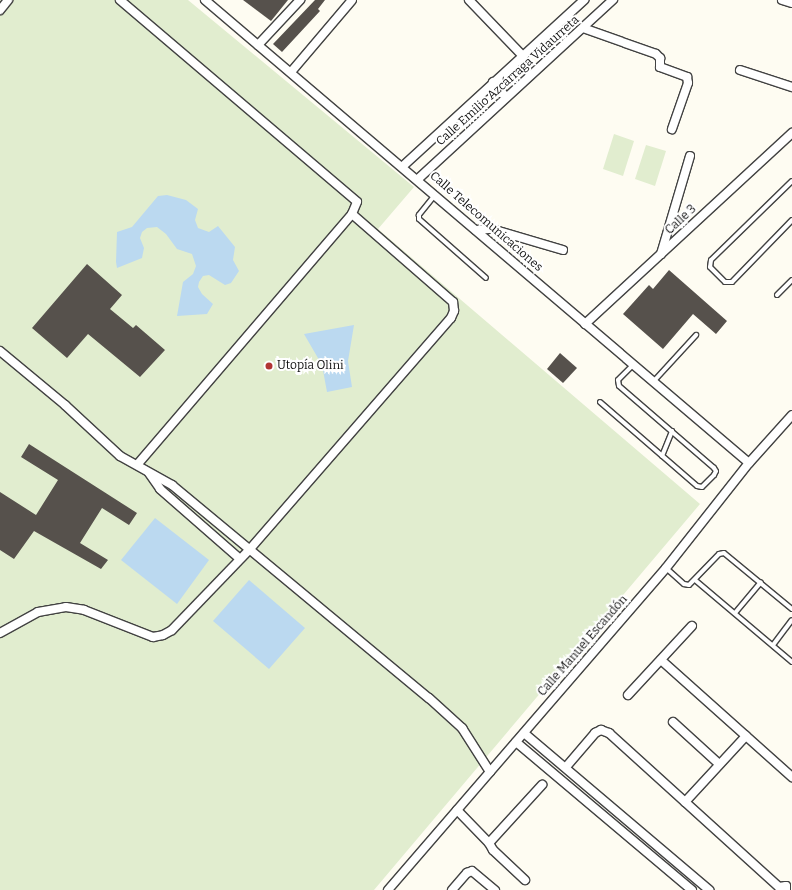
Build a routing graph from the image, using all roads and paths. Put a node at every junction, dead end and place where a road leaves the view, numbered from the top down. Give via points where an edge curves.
1 (8, 0) edge
2 (120, 0) edge
3 (205, 0) edge
4 (300, 0) edge
5 (352, 0) edge
6 (469, 0) edge
7 (584, 0) edge
8 (613, 0) edge
9 (782, 0) edge
10 (792, 3) edge
11 (0, 10) edge
12 (583, 28) junction
13 (258, 46) junction
14 (522, 55) junction
15 (740, 70) dead end
16 (291, 72) junction
17 (493, 82) junction
18 (792, 87) edge
19 (506, 97) junction
20 (672, 129) dead end
21 (792, 133) edge
22 (690, 156) dead end
23 (403, 166) junction
24 (418, 179) junction
25 (792, 181) edge
26 (436, 194) junction
27 (352, 214) junction
28 (792, 220) edge
29 (476, 230) junction
30 (563, 250) dead end
31 (661, 254) junction
32 (486, 278) dead end
33 (792, 280) edge
34 (777, 296) dead end
35 (585, 324) junction
36 (696, 335) dead end
37 (0, 351) edge
38 (633, 364) junction
39 (653, 382) junction
40 (600, 402) dead end
41 (792, 415) edge
42 (672, 431) junction
43 (662, 456) junction
44 (749, 463) junction
45 (137, 465) junction
46 (148, 472) junction
47 (250, 549) junction
48 (240, 559) junction
49 (666, 568) junction
50 (695, 580) junction
51 (761, 582) junction
52 (792, 609) edge
53 (735, 613) junction
54 (792, 620) edge
55 (692, 626) dead end
56 (0, 633) edge
57 (773, 645) junction
58 (661, 660) junction
59 (792, 662) edge
60 (628, 695) dead end
61 (673, 722) dead end
62 (524, 732) junction
63 (746, 736) junction
64 (516, 742) junction
65 (719, 764) junction
66 (566, 767) junction
67 (490, 772) junction
68 (792, 777) edge
69 (542, 785) dead end
70 (685, 802) junction
71 (458, 810) junction
72 (642, 834) junction
73 (635, 842) junction
74 (489, 843) junction
75 (525, 880) dead end
76 (784, 887) edge
77 (388, 890) edge
78 (452, 890) edge
79 (495, 890) edge
80 (692, 890) edge
81 (709, 890) edge

1 - 11 street
2 - 27 street via 354,198 357,202
3 - 13 street, Calle Telecomunicaciones
4 - 13 street
5 - 16 street
6 - 14 street
7 - 14 street, Calle Emilio Azcárraga Vidaurreta
8 - 12 street, Calle Emilio Azcárraga Vidaurreta
9 - 10 street
12 - 19 street, Calle Emilio Azcárraga Vidaurreta
12 - 20 street via 656,54 660,58 660,67 687,77 688,83
13 - 16 street, Calle Telecomunicaciones
14 - 17 street, Calle Emilio Azcárraga Vidaurreta
15 - 18 street
16 - 23 street, Calle Telecomunicaciones
17 - 19 street
17 - 23 street, Calle Emilio Azcárraga Vidaurreta
19 - 24 street, Calle Emilio Azcárraga Vidaurreta
21 - 31 street, Calle 3
22 - 31 street
23 - 24 street, Calle Telecomunicaciones
24 - 26 street, Calle Telecomunicaciones
25 - 28 lane via 711,260 710,268 725,282 732,282
26 - 29 street, Calle Telecomunicaciones
26 - 32 lane via 419,215 419,219
27 - 45 street
27 - 47 street via 453,302 454,311
29 - 30 street via 492,229
29 - 35 street, Calle Telecomunicaciones
31 - 35 street, Calle 3
33 - 34 lane
35 - 38 street, Calle Telecomunicaciones
36 - 39 lane
37 - 45 street via 65,405 120,456
38 - 39 street, Calle Telecomunicaciones
38 - 42 lane via 618,380 619,386
39 - 44 street, Calle Telecomunicaciones
40 - 43 lane
41 - 44 street, Calle Manuel Escandón
42 - 43 lane
42 - 43 lane via 714,468 716,473 699,487
44 - 49 street, Calle Manuel Escandón
45 - 46 street
46 - 47 street via 172,485
46 - 48 street via 160,489
47 - 48 street
47 - 67 street via 449,715 472,740
48 - 56 street via 172,630 163,635 152,636 84,610 66,607 38,612
49 - 50 lane via 686,585
49 - 62 street, Calle Manuel Escandón
50 - 51 lane via 719,554 724,553
50 - 53 lane
51 - 52 lane
51 - 53 lane
53 - 57 lane
54 - 57 lane
55 - 58 street
57 - 59 lane
58 - 60 street
58 - 63 street
61 - 65 street
62 - 64 street, Calle Manuel Escandón
62 - 66 street
63 - 65 street
63 - 68 street
64 - 67 street, Calle Manuel Escandón
64 - 73 street
65 - 70 street
66 - 70 street via 595,733 605,731
66 - 72 street
67 - 71 street, Calle Manuel Escandón
69 - 74 street
70 - 76 street
71 - 74 street
71 - 77 street, Calle Manuel Escandón
72 - 73 street
72 - 81 street
73 - 80 street
74 - 75 street via 493,850
78 - 79 street via 472,871

